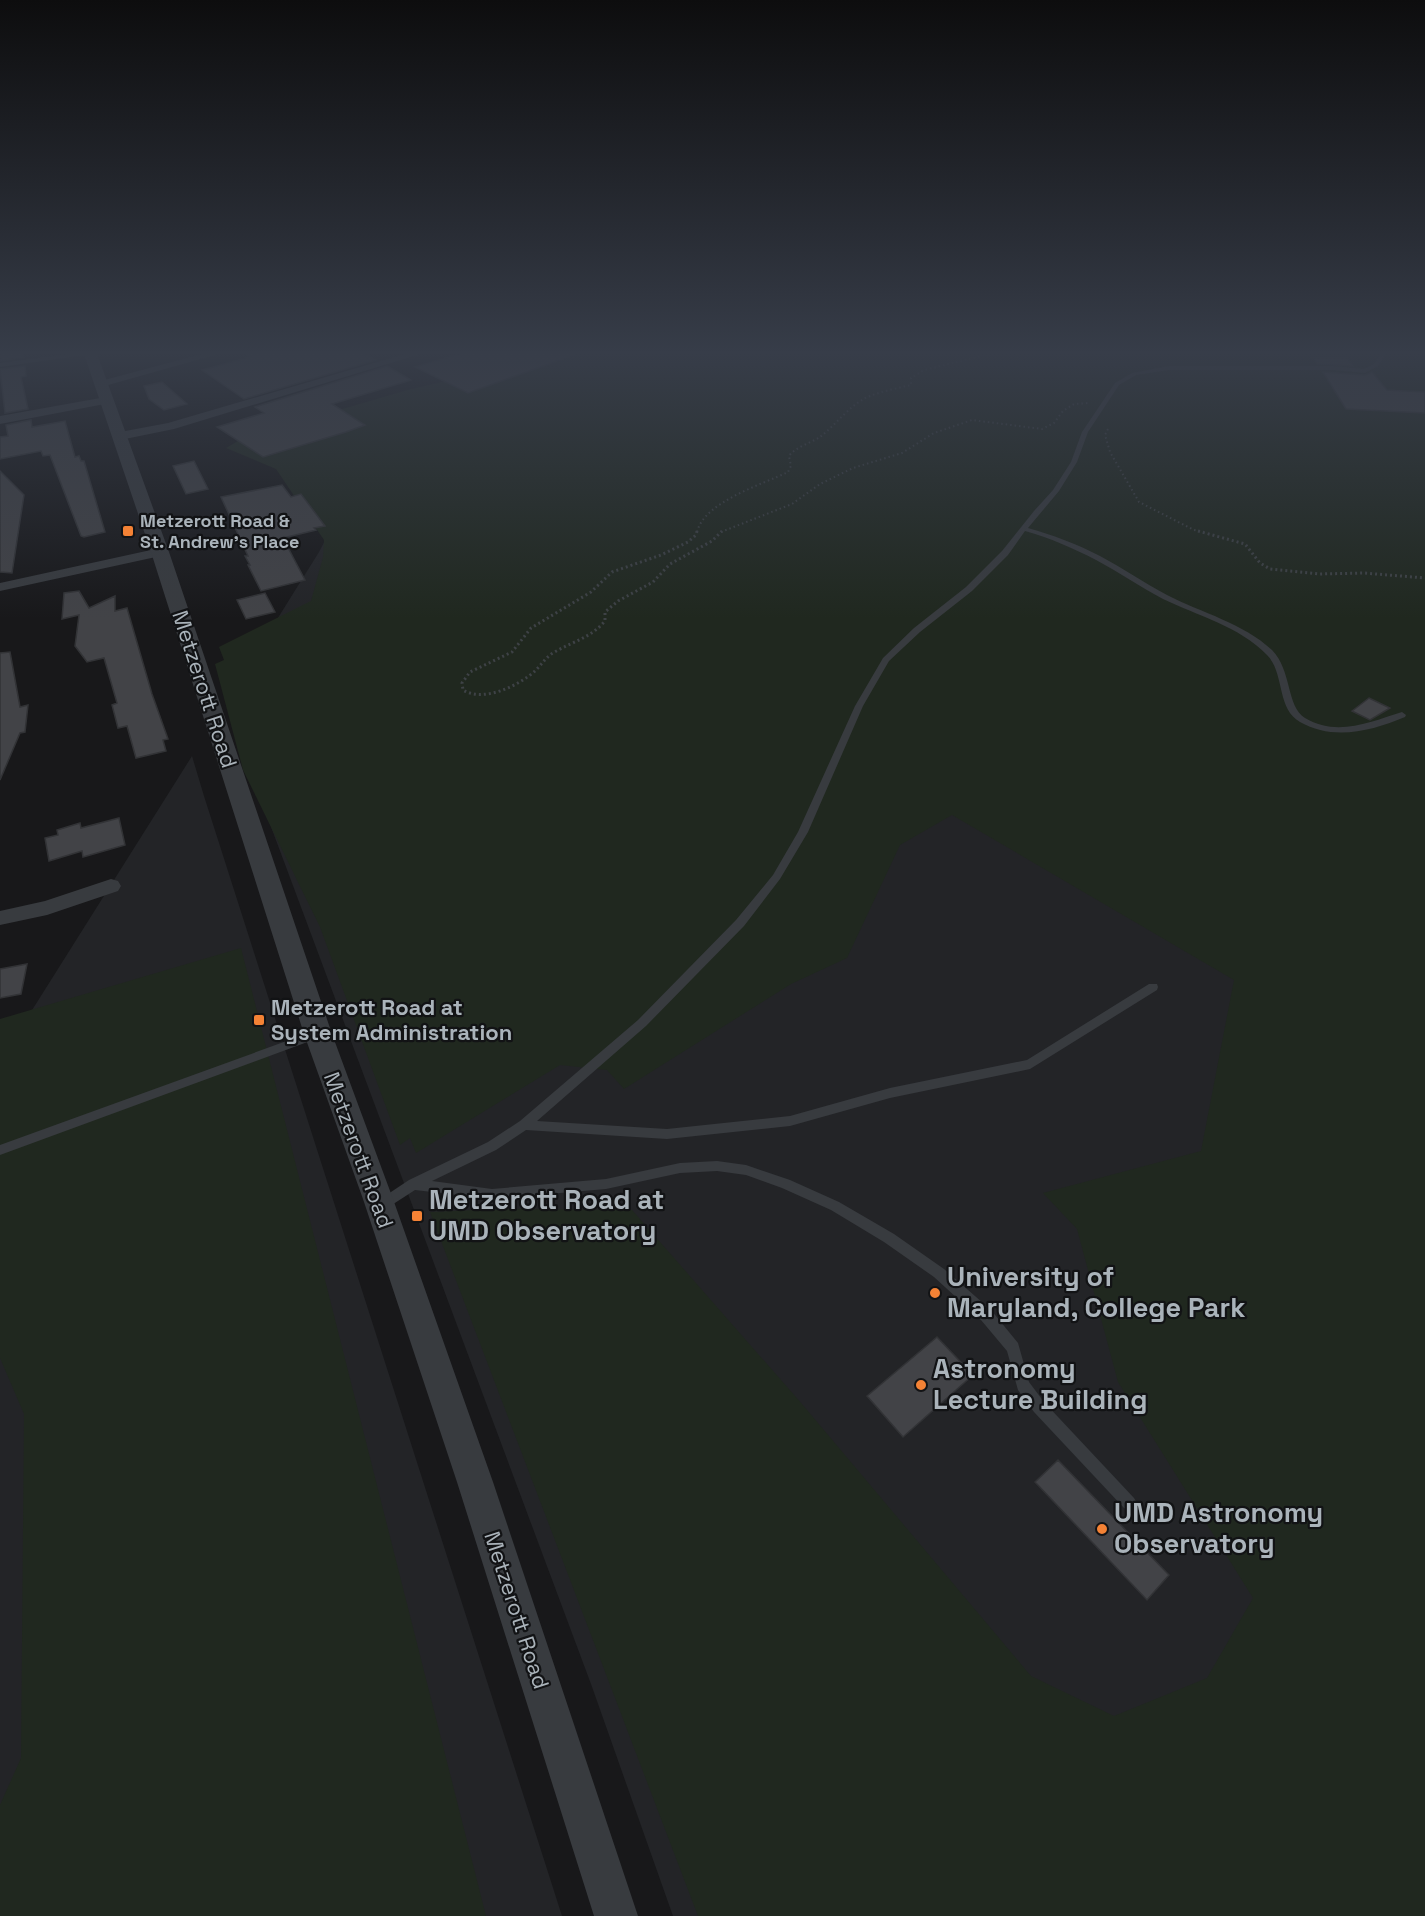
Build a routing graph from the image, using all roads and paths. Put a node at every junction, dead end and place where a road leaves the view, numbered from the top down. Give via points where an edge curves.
1 (122, 440) edge
2 (816, 440) edge
3 (922, 440) edge
4 (1082, 440) edge
5 (1107, 440) edge
6 (1024, 529) junction
7 (158, 546) junction
8 (0, 575) edge
9 (1425, 578) edge
10 (0, 587) edge
11 (1402, 715) dead end
12 (111, 886) dead end
13 (0, 918) edge
14 (1153, 987) dead end
15 (318, 1034) junction
16 (524, 1125) junction
17 (0, 1150) edge
18 (413, 1184) junction
19 (380, 1206) junction
20 (1129, 1503) dead end
21 (616, 1916) edge

1 - 7 street, Metzerott Road
2 - 3 path via 792,451 788,472 713,508 688,542 612,572 591,592 531,628 512,652 470,672 462,683 463,690 482,695 521,679 552,653 597,630 610,606 653,582 670,564 712,541 723,530 792,504 820,484 854,468 896,456
4 - 6 lane via 1056,491
5 - 9 path via 1139,502 1194,530 1245,544 1269,568
6 - 11 lane via 1077,547 1256,640 1281,666 1290,710 1300,719 1336,730 1355,730
6 - 16 lane via 985,574 886,660 855,714 803,832 777,877 740,922 642,1023
7 - 8 street
7 - 10 street
7 - 15 street, Metzerott Road
12 - 13 street via 47,908
14 - 16 lane via 1030,1064 890,1093 790,1121 668,1134
15 - 17 lane
15 - 19 street, Metzerott Road
16 - 18 lane via 492,1146
18 - 19 lane
18 - 20 lane via 492,1194 606,1184 680,1168 717,1166 746,1170 786,1184 835,1206 889,1238 939,1273 978,1308 1013,1348 1023,1385 1039,1407
19 - 21 street, Metzerott Road via 482,1503

